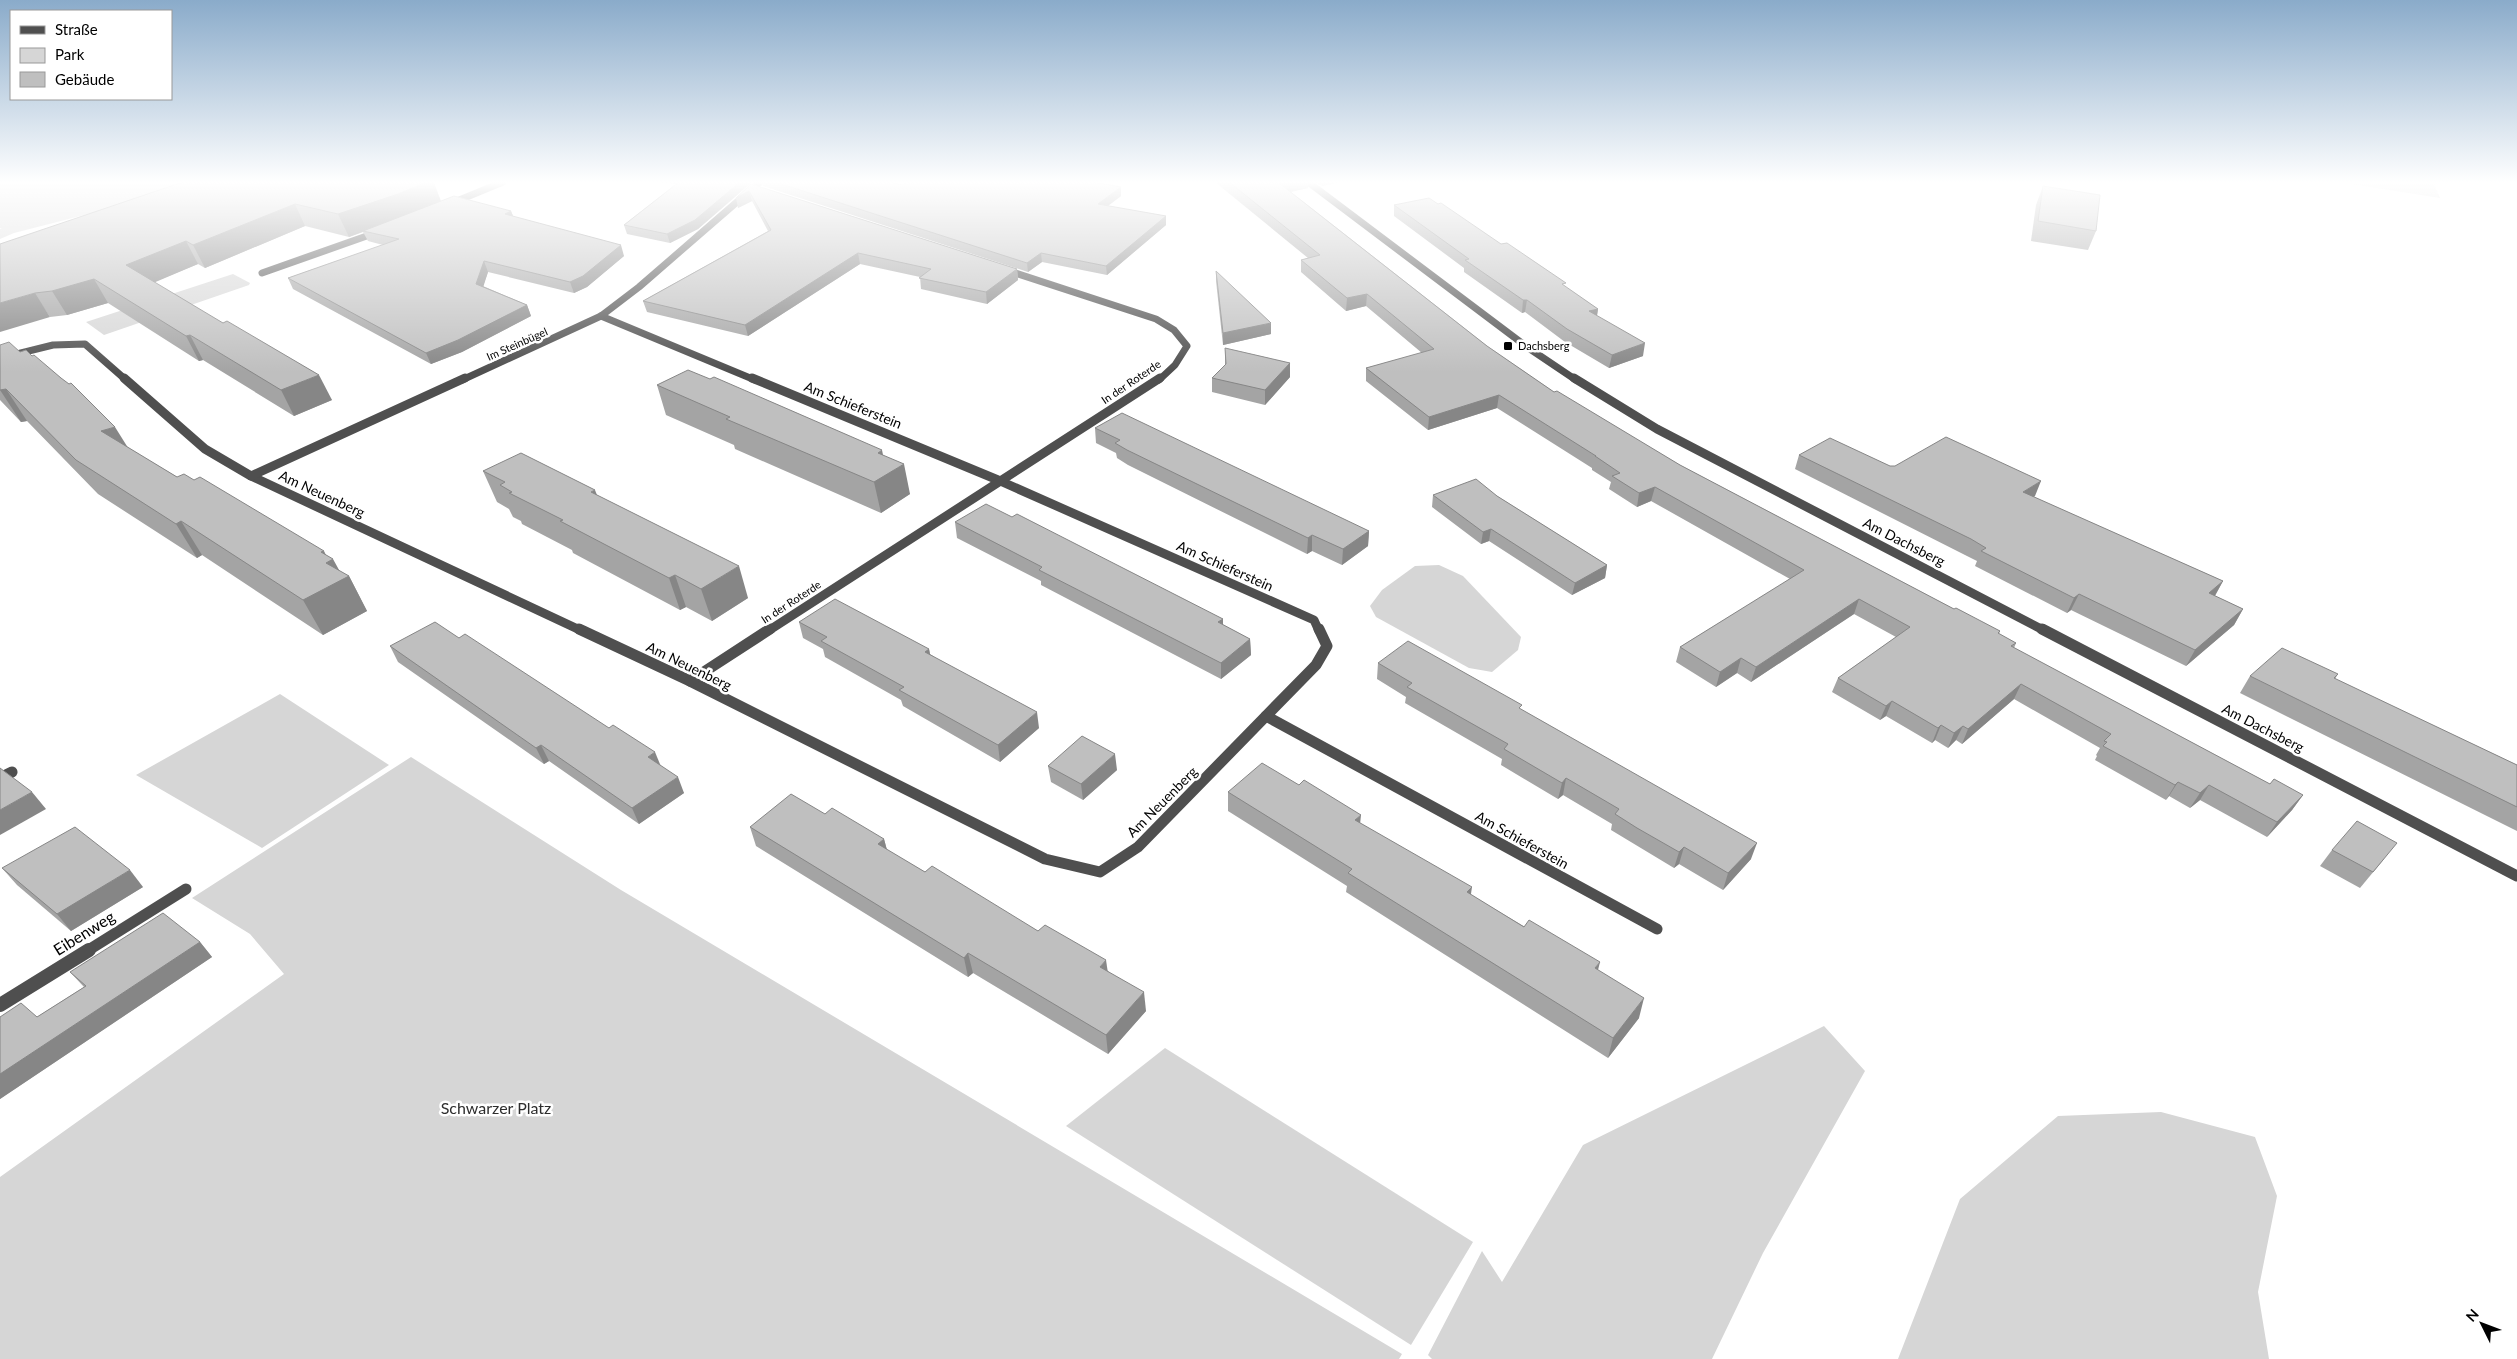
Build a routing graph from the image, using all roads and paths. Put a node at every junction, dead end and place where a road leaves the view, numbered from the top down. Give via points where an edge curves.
1 (340, 245) edge
2 (688, 245) edge
3 (1392, 245) edge
4 (1000, 268) edge
5 (262, 273) dead end
6 (600, 316) junction
7 (0, 358) edge
8 (251, 476) junction
9 (998, 480) junction
10 (690, 681) junction
11 (1266, 716) junction
12 (12, 772) dead end
13 (0, 778) edge
14 (2517, 876) edge
15 (186, 889) dead end
16 (1658, 929) dead end
17 (0, 1005) edge

1 - 5 street
2 - 6 street, Im Steinbügel
3 - 14 street, Am Dachsberg via 1527,347 1657,429
4 - 9 street, In der Roterde via 1156,318 1172,327 1186,346 1184,355 1166,372
6 - 8 street, Im Steinbügel
6 - 9 street, Am Schieferstein
7 - 8 street, Am Neuenberg via 69,342 85,344 205,449
8 - 10 street, Am Neuenberg
9 - 10 street, In der Roterde
9 - 11 street, Am Schieferstein via 1314,620 1327,646 1316,664
10 - 11 street, Am Neuenberg via 1045,859 1100,872 1138,847
11 - 16 street, Am Schieferstein
12 - 13 street
15 - 17 street, Eibenweg

